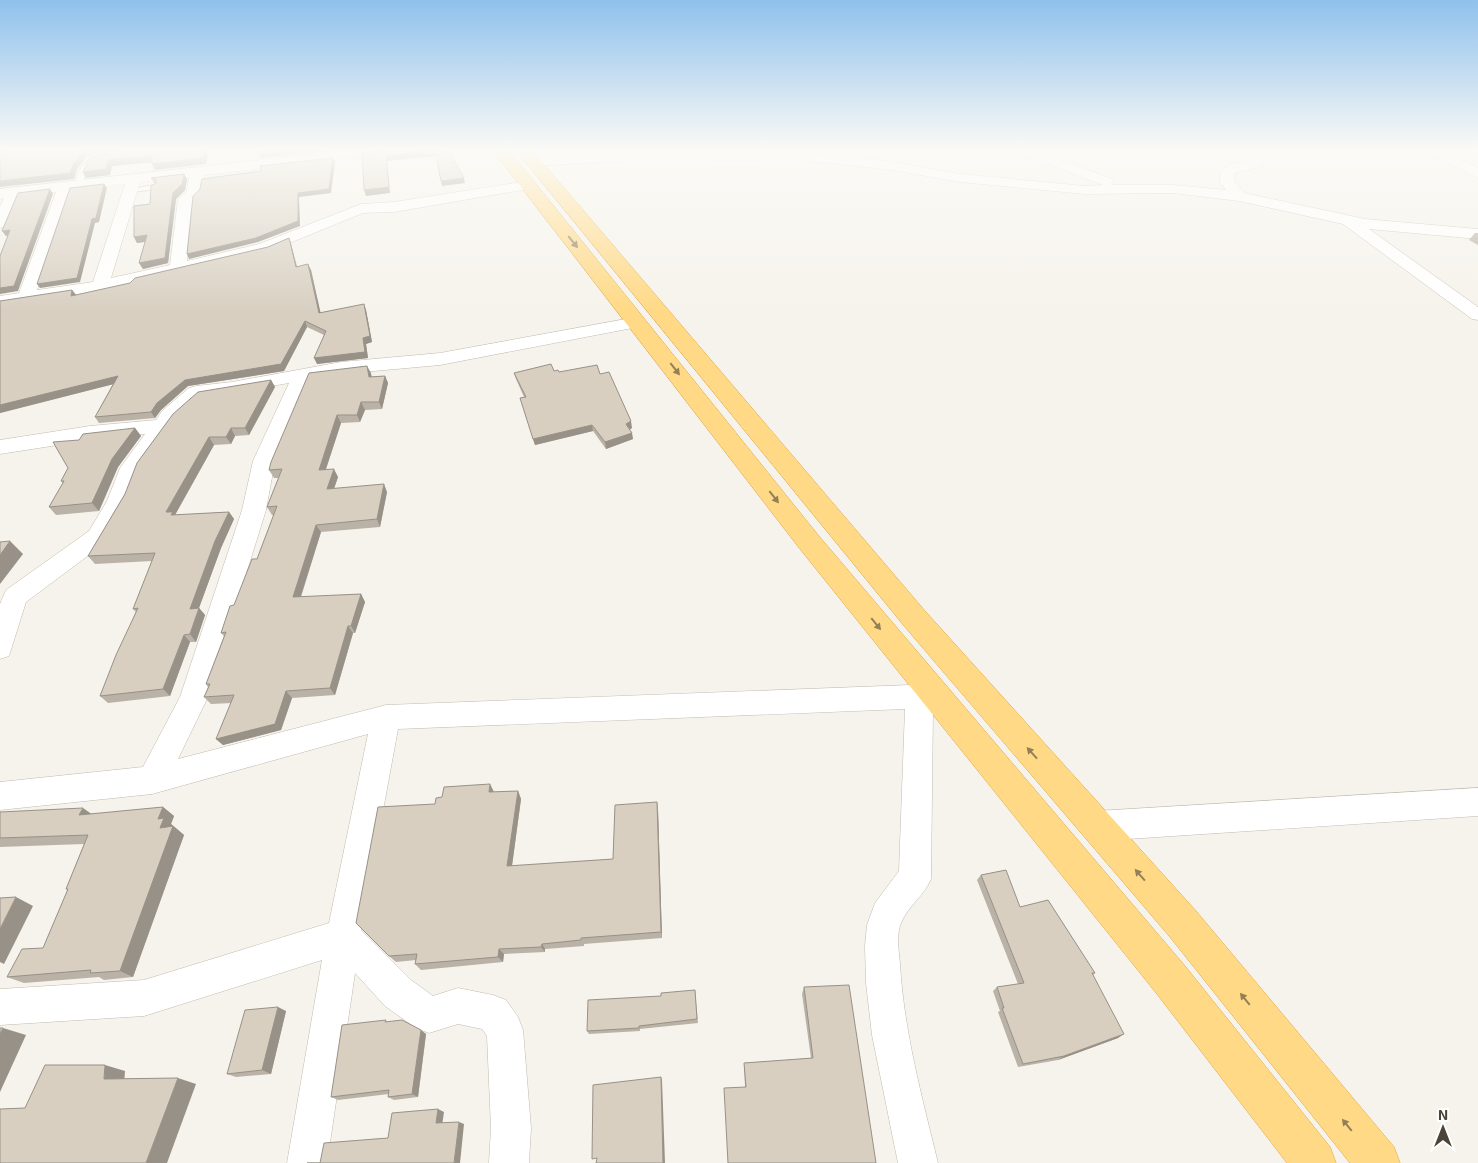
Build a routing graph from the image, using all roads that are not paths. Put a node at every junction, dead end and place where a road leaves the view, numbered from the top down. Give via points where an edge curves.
1 (5, 203) edge
2 (64, 203) edge
3 (126, 203) edge
4 (185, 203) edge
5 (406, 203) edge
6 (555, 203) edge
7 (561, 203) edge
8 (1271, 203) edge
9 (1346, 220) junction
10 (0, 223) edge
11 (1478, 234) edge
12 (178, 267) junction
13 (100, 286) junction
14 (26, 297) junction
15 (0, 301) edge
16 (1478, 315) edge
17 (637, 322) junction
18 (303, 375) junction
19 (163, 426) junction
20 (0, 447) edge
21 (0, 648) edge
22 (927, 698) junction
23 (386, 717) junction
24 (152, 780) junction
25 (0, 796) edge
26 (1478, 802) edge
27 (1097, 826) junction
28 (343, 936) junction
29 (0, 1007) edge
30 (307, 1163) edge
31 (509, 1163) edge
32 (918, 1163) edge
33 (1314, 1163) edge
34 (1378, 1163) edge

1 - 10 street
2 - 14 street
3 - 13 street
4 - 12 street
5 - 12 street via 361,209 264,248
6 -> 17 highway
27 -> 7 highway via 915,619
8 - 9 street
9 - 11 street
9 - 16 street
12 - 13 street
13 - 14 street
14 - 15 street
17 - 18 street via 440,359 341,368
17 -> 22 highway
18 - 19 street via 196,392 169,416
18 - 24 street via 264,461 254,510 193,699
19 - 20 street
19 - 21 street via 131,468 118,501 97,538 15,597
22 - 23 street
22 - 32 street via 914,879 887,916 882,935 887,1025
22 - 33 highway via 1171,980
23 - 24 street
23 - 28 street
24 - 25 street
26 - 27 street
34 -> 27 highway via 1184,924
28 - 29 street via 144,998
28 - 30 street
28 - 31 street via 398,993 429,1015 458,1006 493,1013 506,1030 511,1128

